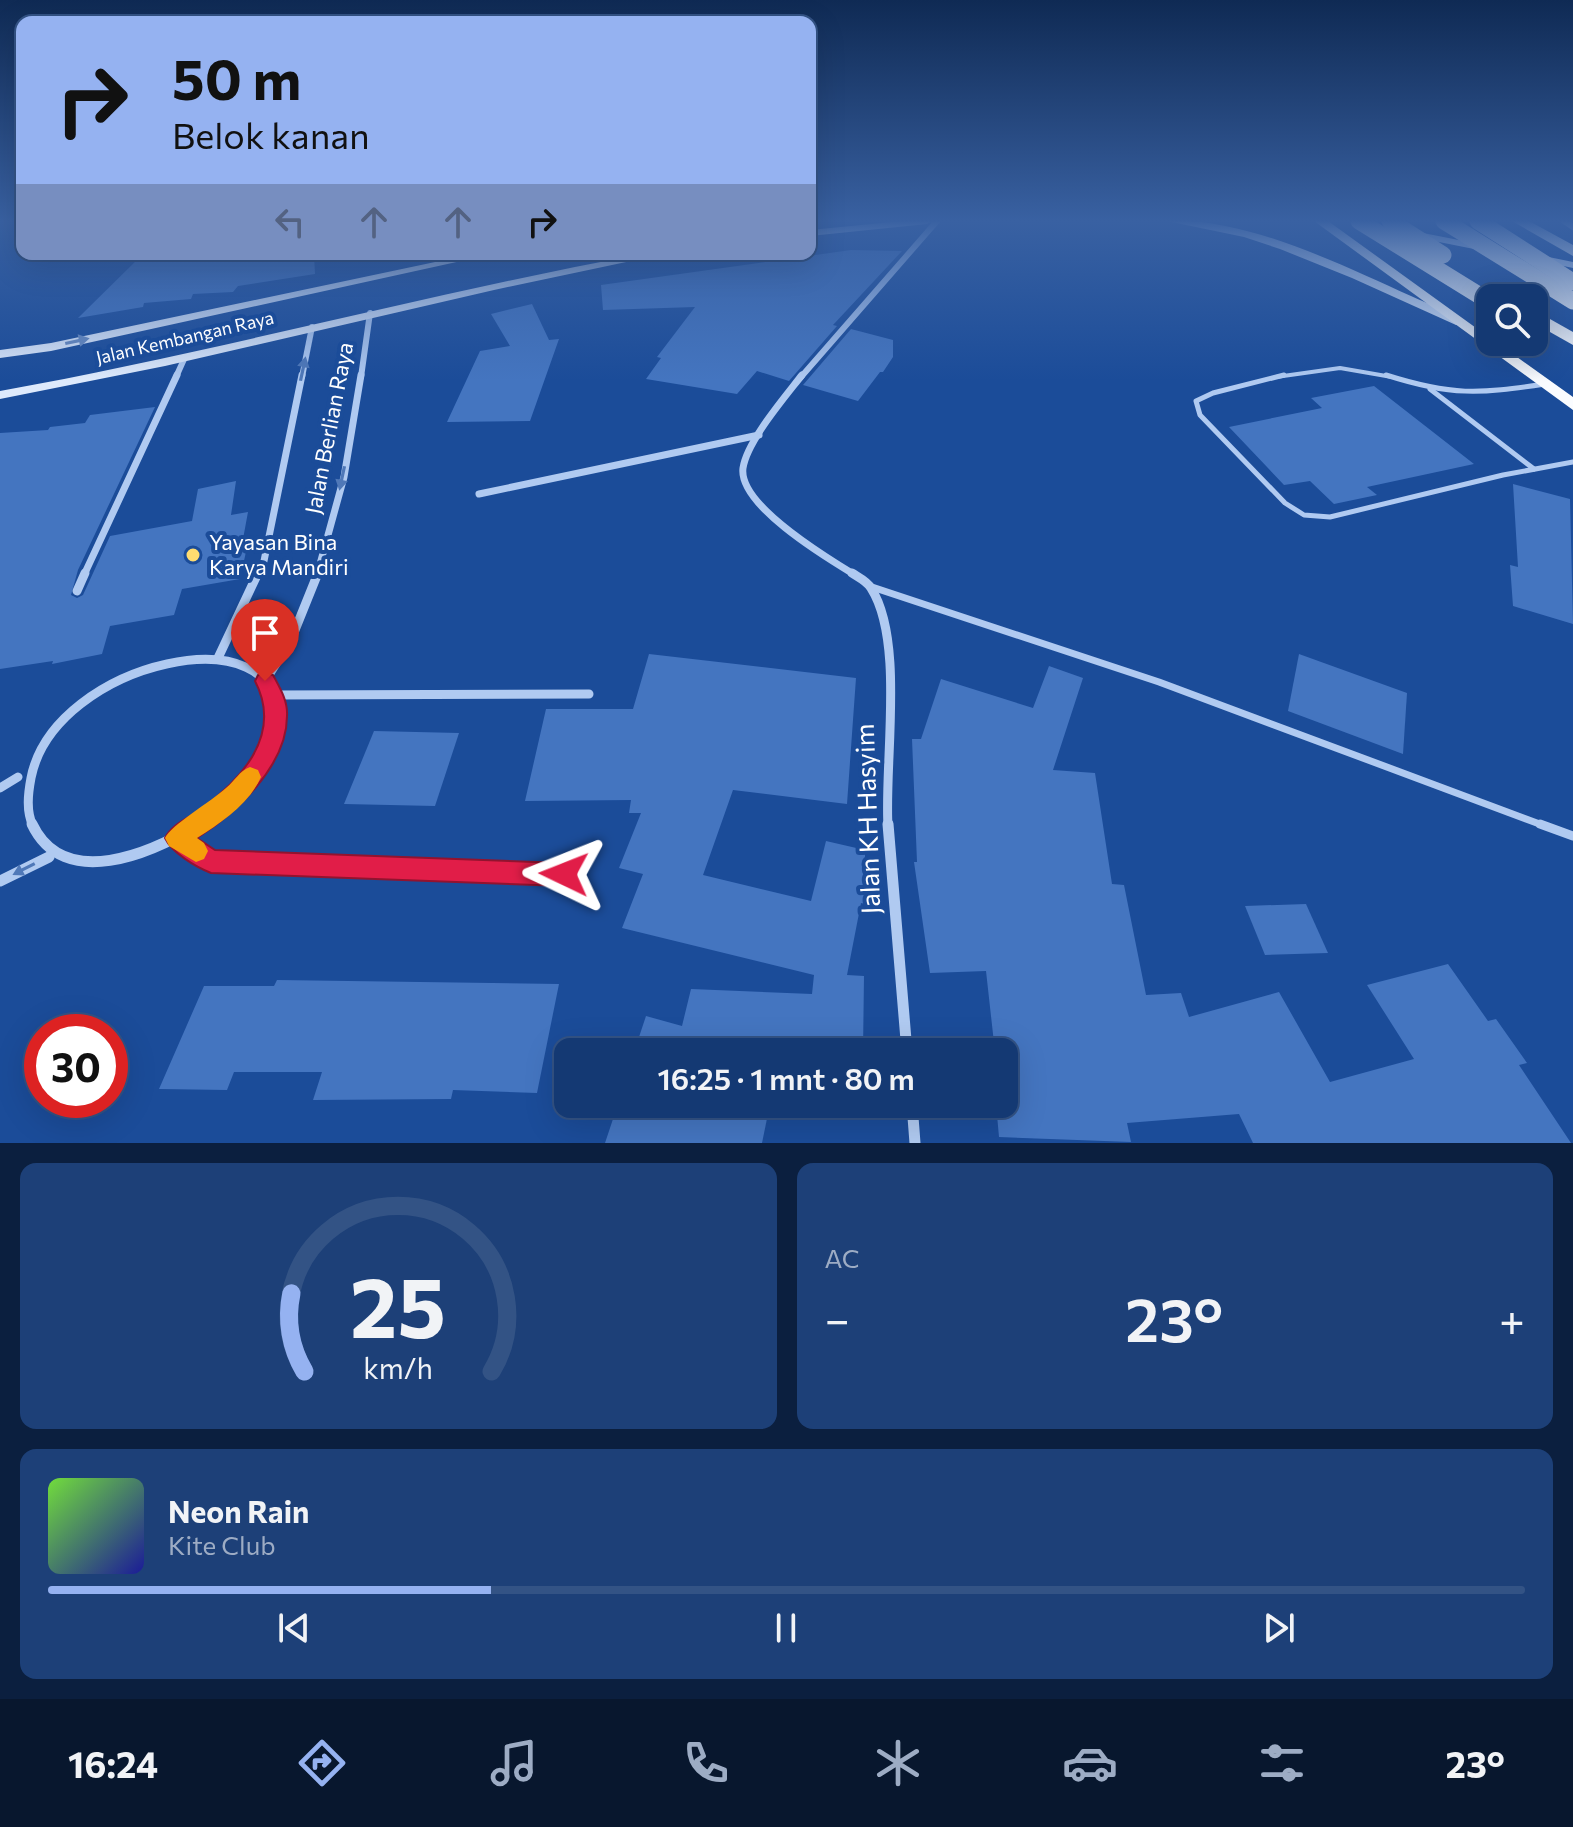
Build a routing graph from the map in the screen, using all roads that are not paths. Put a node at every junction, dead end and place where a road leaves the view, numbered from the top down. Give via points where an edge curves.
1 (392, 274) edge
2 (559, 274) edge
3 (889, 274) edge
4 (1344, 274) edge
5 (1393, 274) edge
6 (1445, 274) edge
7 (1530, 274) edge
8 (1476, 293) edge
9 (1573, 301) edge
10 (370, 313) junction
11 (1460, 323) junction
12 (1548, 324) edge
13 (312, 327) junction
14 (1548, 336) edge
15 (1573, 340) edge
16 (1573, 350) edge
17 (0, 354) edge
18 (185, 357) junction
19 (1545, 384) junction
20 (1430, 389) junction
21 (0, 395) edge
22 (1573, 405) edge
23 (759, 435) junction
24 (1573, 462) edge
25 (1534, 469) junction
26 (479, 494) dead end
27 (869, 586) junction
28 (77, 591) dead end
29 (218, 658) junction
30 (265, 681) junction
31 (589, 694) dead end
32 (273, 695) junction
33 (0, 788) edge
34 (1573, 836) edge
35 (177, 838) junction
36 (36, 847) dead end
37 (49, 857) junction
38 (564, 874) dead end
39 (0, 881) edge
40 (906, 1038) edge
41 (913, 1118) edge
42 (915, 1143) edge

17 -> 1 main road, Jalan Kembangan Raya
2 - 10 main road, Jalan Kembangan Raya
3 - 23 street
4 - 11 main road
5 - 11 main road
6 - 8 highway, bridge
7 - 9 highway, bridge
10 - 13 main road, Jalan Kembangan Raya
10 -> 30 street, Jalan Berlian Raya via 357,402 318,574 293,636
11 - 19 main road
12 - 15 highway
13 - 18 main road, Jalan Kembangan Raya
29 -> 13 street, Jalan Berlian Raya via 264,561
14 - 16 highway
18 - 21 main road, Jalan Kembangan Raya
18 - 28 street
19 - 20 lane via 1464,393
19 - 22 main road
20 - 25 lane
20 - 25 lane via 1357,369 1323,369 1196,401 1200,415 1285,503 1304,515 1330,517
23 - 26 street
23 - 27 street via 743,467 745,488 761,507
24 - 25 lane
27 - 34 lane via 1159,682
27 - 40 street, Jalan KH Hasyim via 886,639 886,807
29 - 30 street via 253,670
29 - 33 street via 175,660 139,671 81,701 42,737 17,782
30 - 32 street
31 - 32 street
32 - 35 street via 275,727 258,766 238,793
35 - 37 street via 131,856 87,862
35 - 38 street via 211,861
36 - 37 street
37 -> 39 street
41 - 42 street

